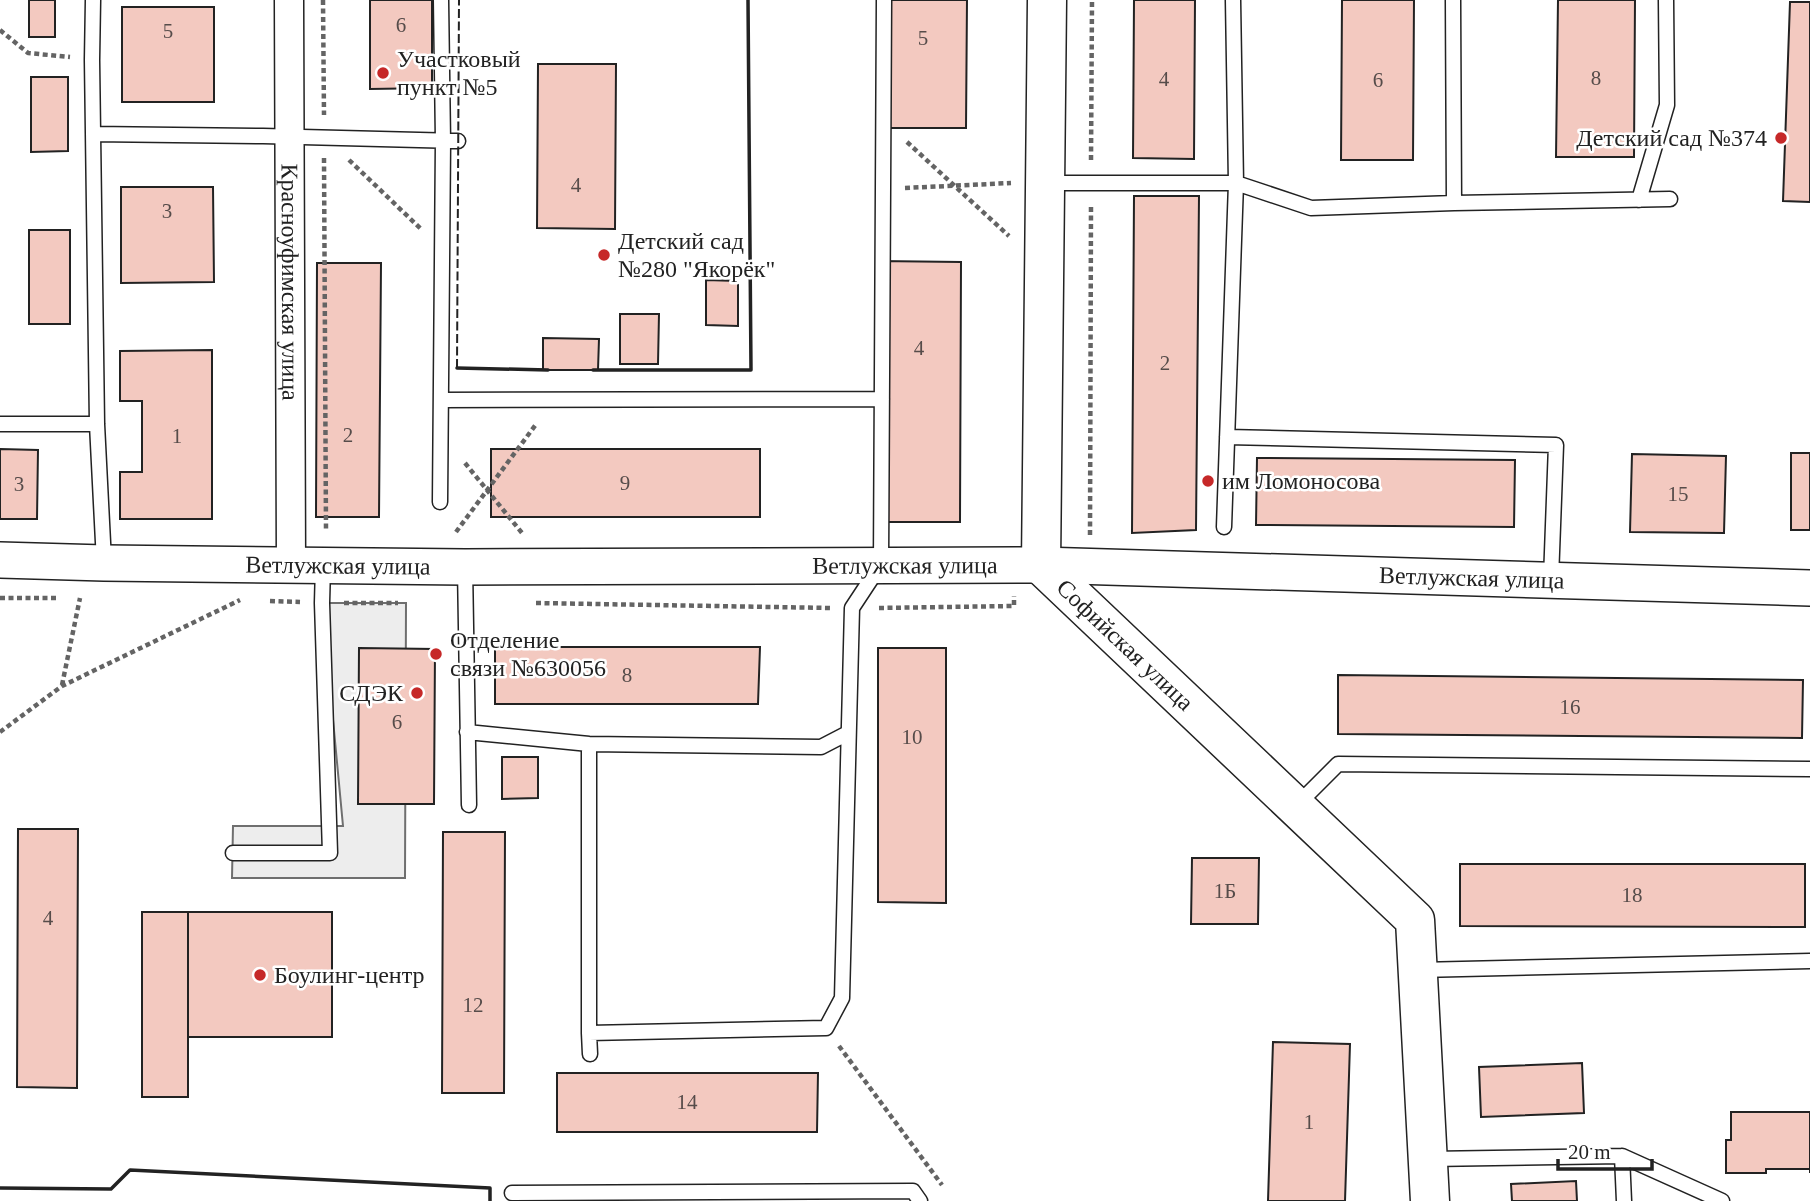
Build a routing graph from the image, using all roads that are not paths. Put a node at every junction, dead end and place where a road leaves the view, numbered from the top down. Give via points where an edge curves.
1 (93, 0) edge
2 (289, 0) edge
3 (441, 0) edge
4 (884, 0) edge
5 (1047, 0) edge
6 (1233, 0) edge
7 (1453, 0) edge
8 (1666, 0) edge
9 (93, 134) junction
10 (290, 136) junction
11 (443, 141) junction
12 (458, 141) dead end
13 (1031, 183) junction
14 (1236, 183) junction
15 (1670, 199) dead end
16 (1639, 200) junction
17 (1454, 203) junction
18 (882, 399) junction
19 (441, 400) junction
20 (0, 424) edge
21 (97, 424) junction
22 (1227, 437) junction
23 (440, 502) dead end
24 (1224, 527) dead end
25 (0, 560) edge
26 (104, 563) junction
27 (307, 564) junction
28 (881, 564) junction
29 (1041, 565) junction
30 (465, 567) junction
31 (1551, 580) junction
32 (1810, 588) edge
33 (467, 732) junction
34 (848, 733) junction
35 (589, 744) junction
36 (1810, 769) edge
37 (469, 805) dead end
38 (1296, 807) junction
39 (233, 853) dead end
40 (1810, 961) edge
41 (1417, 970) junction
42 (589, 1033) junction
43 (590, 1054) dead end
44 (1622, 1156) junction
45 (1428, 1159) junction
46 (512, 1193) dead end
47 (740, 1196) edge
48 (920, 1201) edge
49 (1430, 1201) edge
50 (1624, 1201) edge
51 (1722, 1201) edge

1 - 9 lane
2 - 10 street, Красноуфимская улица
3 - 11 lane
4 - 18 lane
5 - 13 main road, Софийская улица
6 - 14 lane
7 - 17 lane
8 - 16 lane via 1667,106
9 - 10 lane
9 - 21 lane
10 - 11 lane
10 - 27 street, Красноуфимская улица
11 - 12 lane
11 - 19 lane
13 - 14 lane
13 - 29 main road, Софийская улица
14 - 17 lane via 1311,208
14 - 22 lane
15 - 16 lane
16 - 17 lane
18 - 19 lane
18 - 28 lane
19 - 23 lane
20 - 21 lane
21 - 26 lane
22 - 24 lane
22 - 31 lane via 1556,444
25 - 26 street, Ветлужская улица
26 - 27 street, Ветлужская улица
27 - 30 street, Ветлужская улица
27 - 39 lane via 321,603 330,853
28 - 29 street, Ветлужская улица
28 - 30 street, Ветлужская улица
28 - 34 lane via 852,608
29 - 31 street, Ветлужская улица
29 - 38 main road, Софийская улица
30 - 33 lane
31 - 32 street, Ветлужская улица
33 - 35 lane
33 - 37 lane
34 - 35 lane via 821,747
34 - 42 lane via 842,998 826,1028
35 - 42 lane
36 - 38 lane via 1338,764
38 - 41 main road, Софийская улица via 1415,920
40 - 41 lane
41 - 45 main road, Софийская улица
42 - 43 lane
44 - 45 lane
44 - 50 lane
44 - 51 lane
45 - 49 main road, Софийская улица
46 - 47 lane
47 - 48 lane via 914,1191

